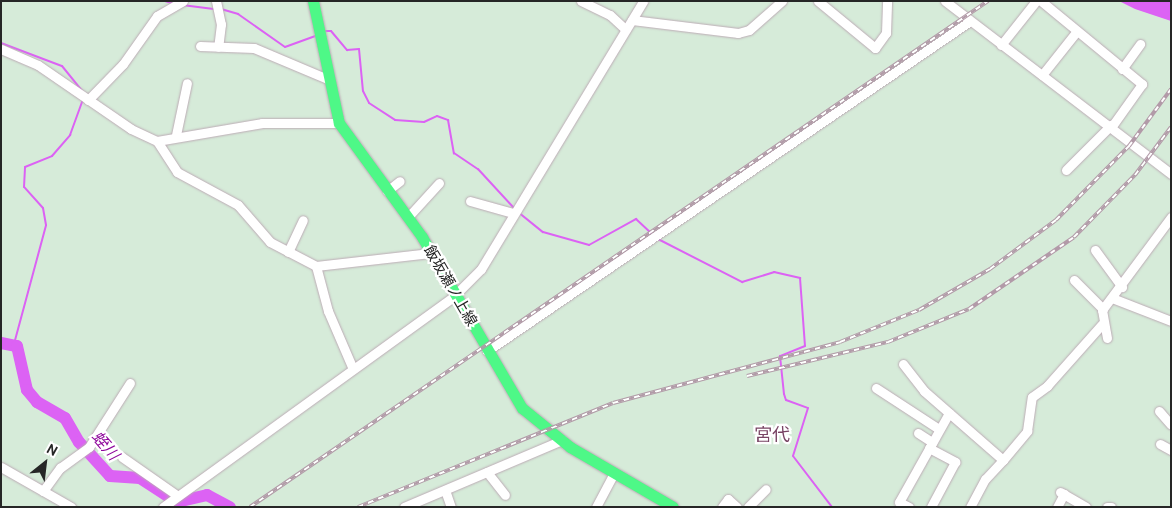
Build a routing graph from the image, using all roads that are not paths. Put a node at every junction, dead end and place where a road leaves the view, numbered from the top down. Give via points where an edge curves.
1 (183, 1) edge
2 (216, 1) edge
3 (313, 1) edge
4 (581, 1) edge
5 (643, 1) edge
6 (782, 1) edge
7 (818, 1) edge
8 (887, 1) edge
9 (1036, 1) edge
10 (1041, 1) edge
11 (949, 2) edge
12 (632, 20) junction
13 (970, 21) junction
14 (625, 29) junction
15 (1077, 31) junction
16 (1140, 44) dead end
17 (1001, 45) junction
18 (200, 46) dead end
19 (218, 47) junction
20 (1, 49) edge
21 (1122, 69) junction
22 (1042, 75) junction
23 (330, 80) junction
24 (187, 83) dead end
25 (84, 98) junction
26 (339, 123) junction
27 (1111, 126) junction
28 (176, 135) junction
29 (158, 140) junction
30 (1066, 170) dead end
31 (1171, 174) edge
32 (400, 181) dead end
33 (438, 182) dead end
34 (387, 191) junction
35 (470, 201) dead end
36 (513, 213) junction
37 (408, 217) junction
38 (1171, 217) edge
39 (303, 220) dead end
40 (1095, 250) dead end
41 (288, 252) junction
42 (430, 253) junction
43 (316, 266) junction
44 (1074, 280) dead end
45 (1122, 287) junction
46 (454, 296) junction
47 (1112, 298) junction
48 (1103, 309) junction
49 (1171, 320) edge
50 (1102, 324) junction
51 (1107, 338) dead end
52 (487, 351) junction
53 (903, 364) dead end
54 (353, 369) junction
55 (130, 383) dead end
56 (876, 388) dead end
57 (1160, 412) dead end
58 (949, 413) junction
59 (1171, 424) edge
60 (939, 429) junction
61 (918, 434) dead end
62 (562, 440) junction
63 (1160, 444) dead end
64 (931, 445) junction
65 (1171, 450) edge
66 (122, 458) dead end
67 (1003, 460) junction
68 (1, 467) edge
69 (487, 472) junction
70 (614, 473) junction
71 (766, 489) dead end
72 (445, 490) junction
73 (43, 491) junction
74 (505, 495) dead end
75 (171, 501) edge
76 (71, 507) edge
77 (404, 507) edge
78 (451, 507) edge
79 (596, 507) edge
80 (673, 507) edge
81 (722, 507) edge
82 (737, 507) edge
83 (748, 507) edge
84 (909, 507) edge
85 (931, 507) edge
86 (970, 507) edge
87 (1057, 507) edge
88 (1086, 507) edge
89 (1107, 507) edge
90 (1111, 507) edge

1 - 25 street via 157,16 118,71
2 - 19 street via 221,24
3 - 23 main road, 飯坂瀬ノ上線
4 - 14 street via 610,15
5 - 12 street
6 - 12 street via 749,30 738,33
7 - 8 street via 875,48 886,32
9 - 17 street
10 - 15 street
11 - 13 street
12 - 14 street
13 - 17 street
13 - 52 street
14 - 36 street
15 - 21 street
15 - 22 street
16 - 21 street
17 - 22 street
18 - 19 street
19 - 23 street via 254,48
20 - 25 street via 38,65
21 - 27 street via 1142,84
22 - 27 street
23 - 26 main road, 飯坂瀬ノ上線
24 - 28 street
25 - 29 street
26 - 28 street via 262,123
26 - 34 main road, 飯坂瀬ノ上線
27 - 30 street
27 - 31 street
28 - 29 street
29 - 41 street via 177,172 238,205 266,238
32 - 34 street
33 - 37 street
34 - 37 main road, 飯坂瀬ノ上線
35 - 36 street
36 - 46 street via 481,269
37 - 42 main road, 飯坂瀬ノ上線
38 - 45 street
39 - 41 street
40 - 45 street
41 - 43 street
42 - 43 street
42 - 46 main road, 飯坂瀬ノ上線
43 - 54 street via 328,311
44 - 48 street
45 - 47 street
46 - 52 main road, 飯坂瀬ノ上線
46 - 54 street
47 - 48 street
47 - 49 street
48 - 50 street
50 - 51 street
50 - 67 street via 1047,386 1032,397 1027,431
52 - 62 main road, 飯坂瀬ノ上線 via 522,408
53 - 58 street
54 - 75 street
55 - 73 street via 86,450 60,468
56 - 60 street
57 - 59 street
58 - 60 street
58 - 67 street
60 - 64 street
61 - 64 street
62 - 69 street
62 - 70 main road, 飯坂瀬ノ上線
63 - 65 street
64 - 84 street via 899,502
64 - 85 street via 955,462
66 - 75 street
67 - 86 street via 985,479
68 - 73 street
69 - 72 street
69 - 74 street
70 - 79 street
70 - 80 main road, 飯坂瀬ノ上線
71 - 83 street
72 - 77 street
72 - 78 street
73 - 76 street
81 - 82 street via 728,499
87 - 88 street via 1062,493
89 - 90 street

